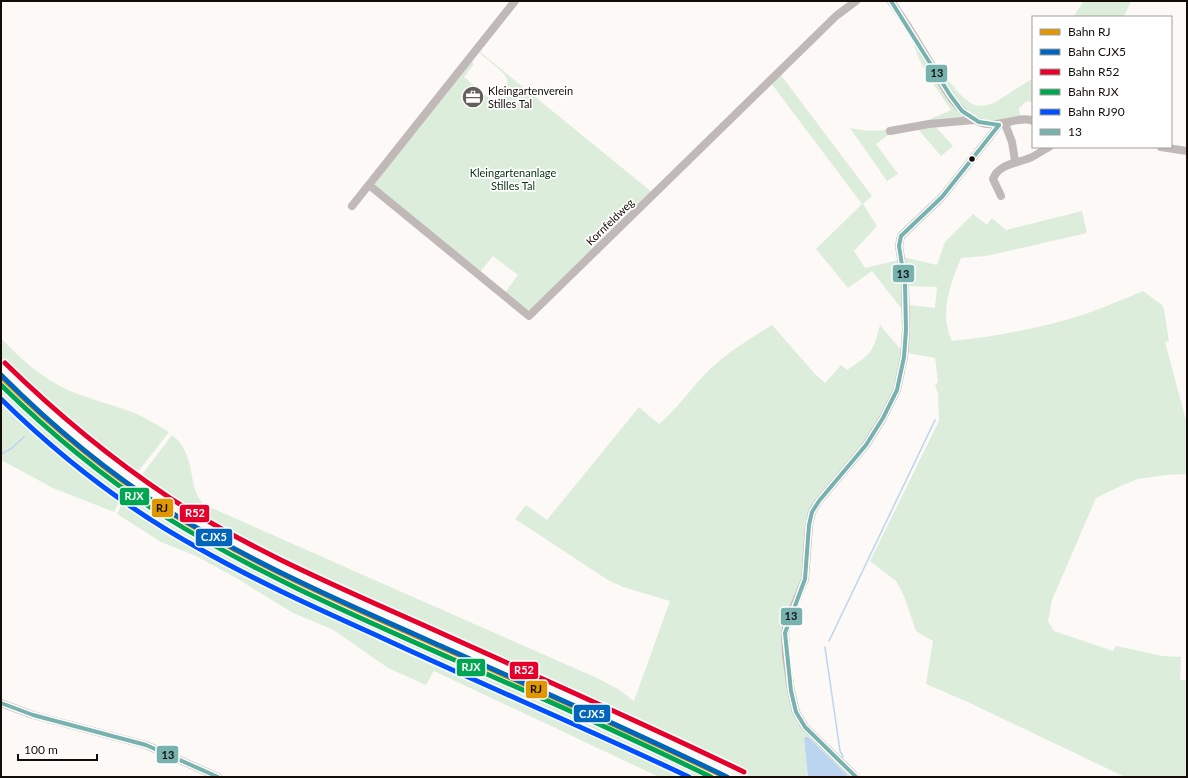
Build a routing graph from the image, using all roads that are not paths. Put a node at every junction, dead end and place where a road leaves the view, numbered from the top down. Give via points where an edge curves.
1 (515, 1) edge
2 (856, 1) edge
3 (891, 1) edge
4 (974, 120) junction
5 (1032, 121) edge
6 (1002, 124) junction
7 (890, 132) dead end
8 (1047, 148) edge
9 (1168, 148) edge
10 (1187, 151) edge
11 (1015, 161) junction
12 (369, 185) junction
13 (1001, 196) dead end
14 (352, 206) dead end
15 (1, 703) edge
16 (218, 777) edge
17 (856, 777) edge

1 - 12 street
2 - 12 street, Kornfeldweg via 836,16 529,316
3 - 4 street via 950,95 962,111
4 - 6 street via 986,124
4 - 7 street via 929,124
5 - 6 street via 1026,119
6 - 11 street via 1012,142
6 - 17 street via 942,197 901,236 900,252 905,276 906,303 901,376 892,400 866,445 812,512 805,579 786,627 786,655 796,712 807,730
8 - 11 street via 1031,157
9 - 10 street
11 - 13 street via 994,176
12 - 14 street
15 - 16 street via 39,717 146,745

